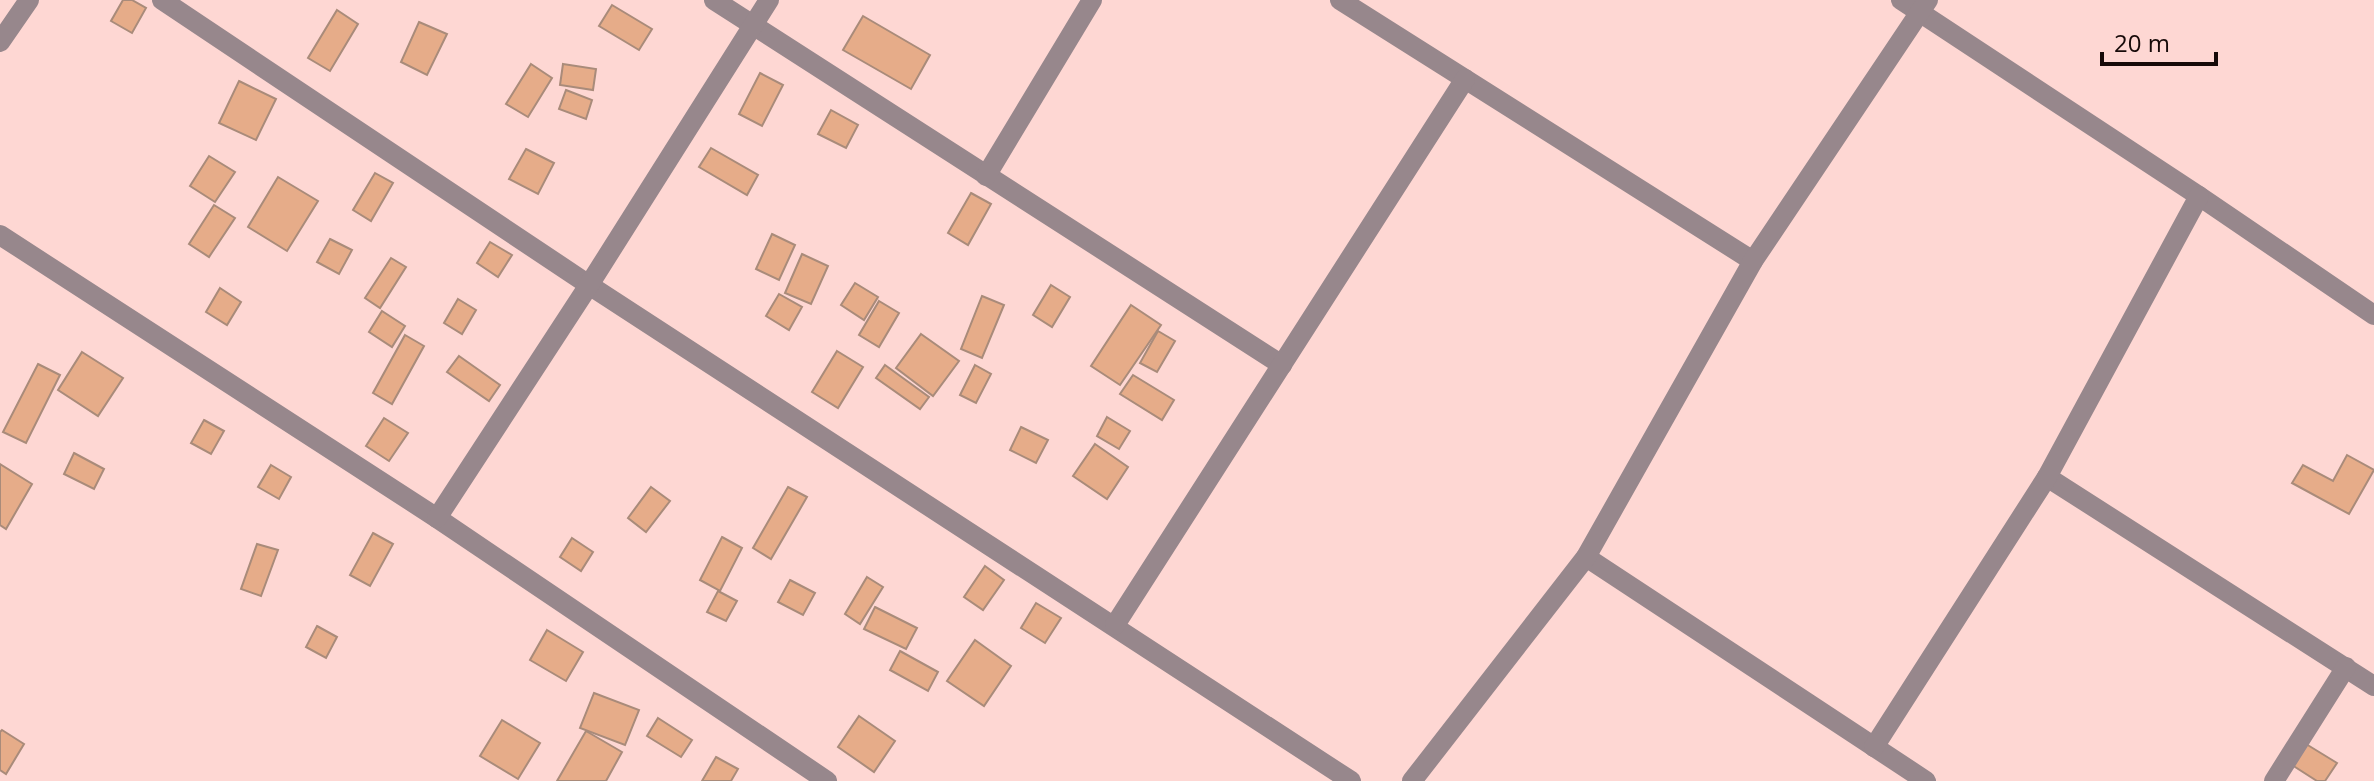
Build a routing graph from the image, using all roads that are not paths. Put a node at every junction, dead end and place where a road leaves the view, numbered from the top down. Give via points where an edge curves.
1 (29, 0) edge
2 (162, 0) edge
3 (714, 0) edge
4 (769, 0) edge
5 (1092, 0) edge
6 (1340, 0) edge
7 (1901, 0) edge
8 (1923, 6) edge
9 (752, 25) junction
10 (0, 42) edge
11 (1465, 79) junction
12 (986, 176) junction
13 (2199, 196) junction
14 (0, 235) edge
15 (1753, 261) junction
16 (589, 285) junction
17 (2374, 315) edge
18 (1282, 365) junction
19 (2047, 477) junction
20 (437, 518) junction
21 (1586, 557) junction
22 (1115, 625) junction
23 (2346, 667) junction
24 (2374, 686) edge
25 (1874, 747) junction
26 (816, 778) edge
27 (1351, 781) edge
28 (1412, 781) edge
29 (1926, 781) edge
30 (2274, 781) edge

1 - 10 street
2 - 16 street
3 - 9 street
4 - 9 street
5 - 12 street
6 - 11 street
7 - 8 street
8 - 13 street
8 - 15 street
9 - 12 street
9 - 16 street
11 - 15 street
11 - 18 street
12 - 18 street
13 - 17 street
13 - 19 street
14 - 20 street
15 - 21 street
16 - 20 street
16 - 22 street
18 - 22 street
19 - 23 street
19 - 25 street
20 - 26 street
21 - 25 street
21 - 28 street
22 - 27 street
23 - 24 street
23 - 30 street
25 - 29 street

